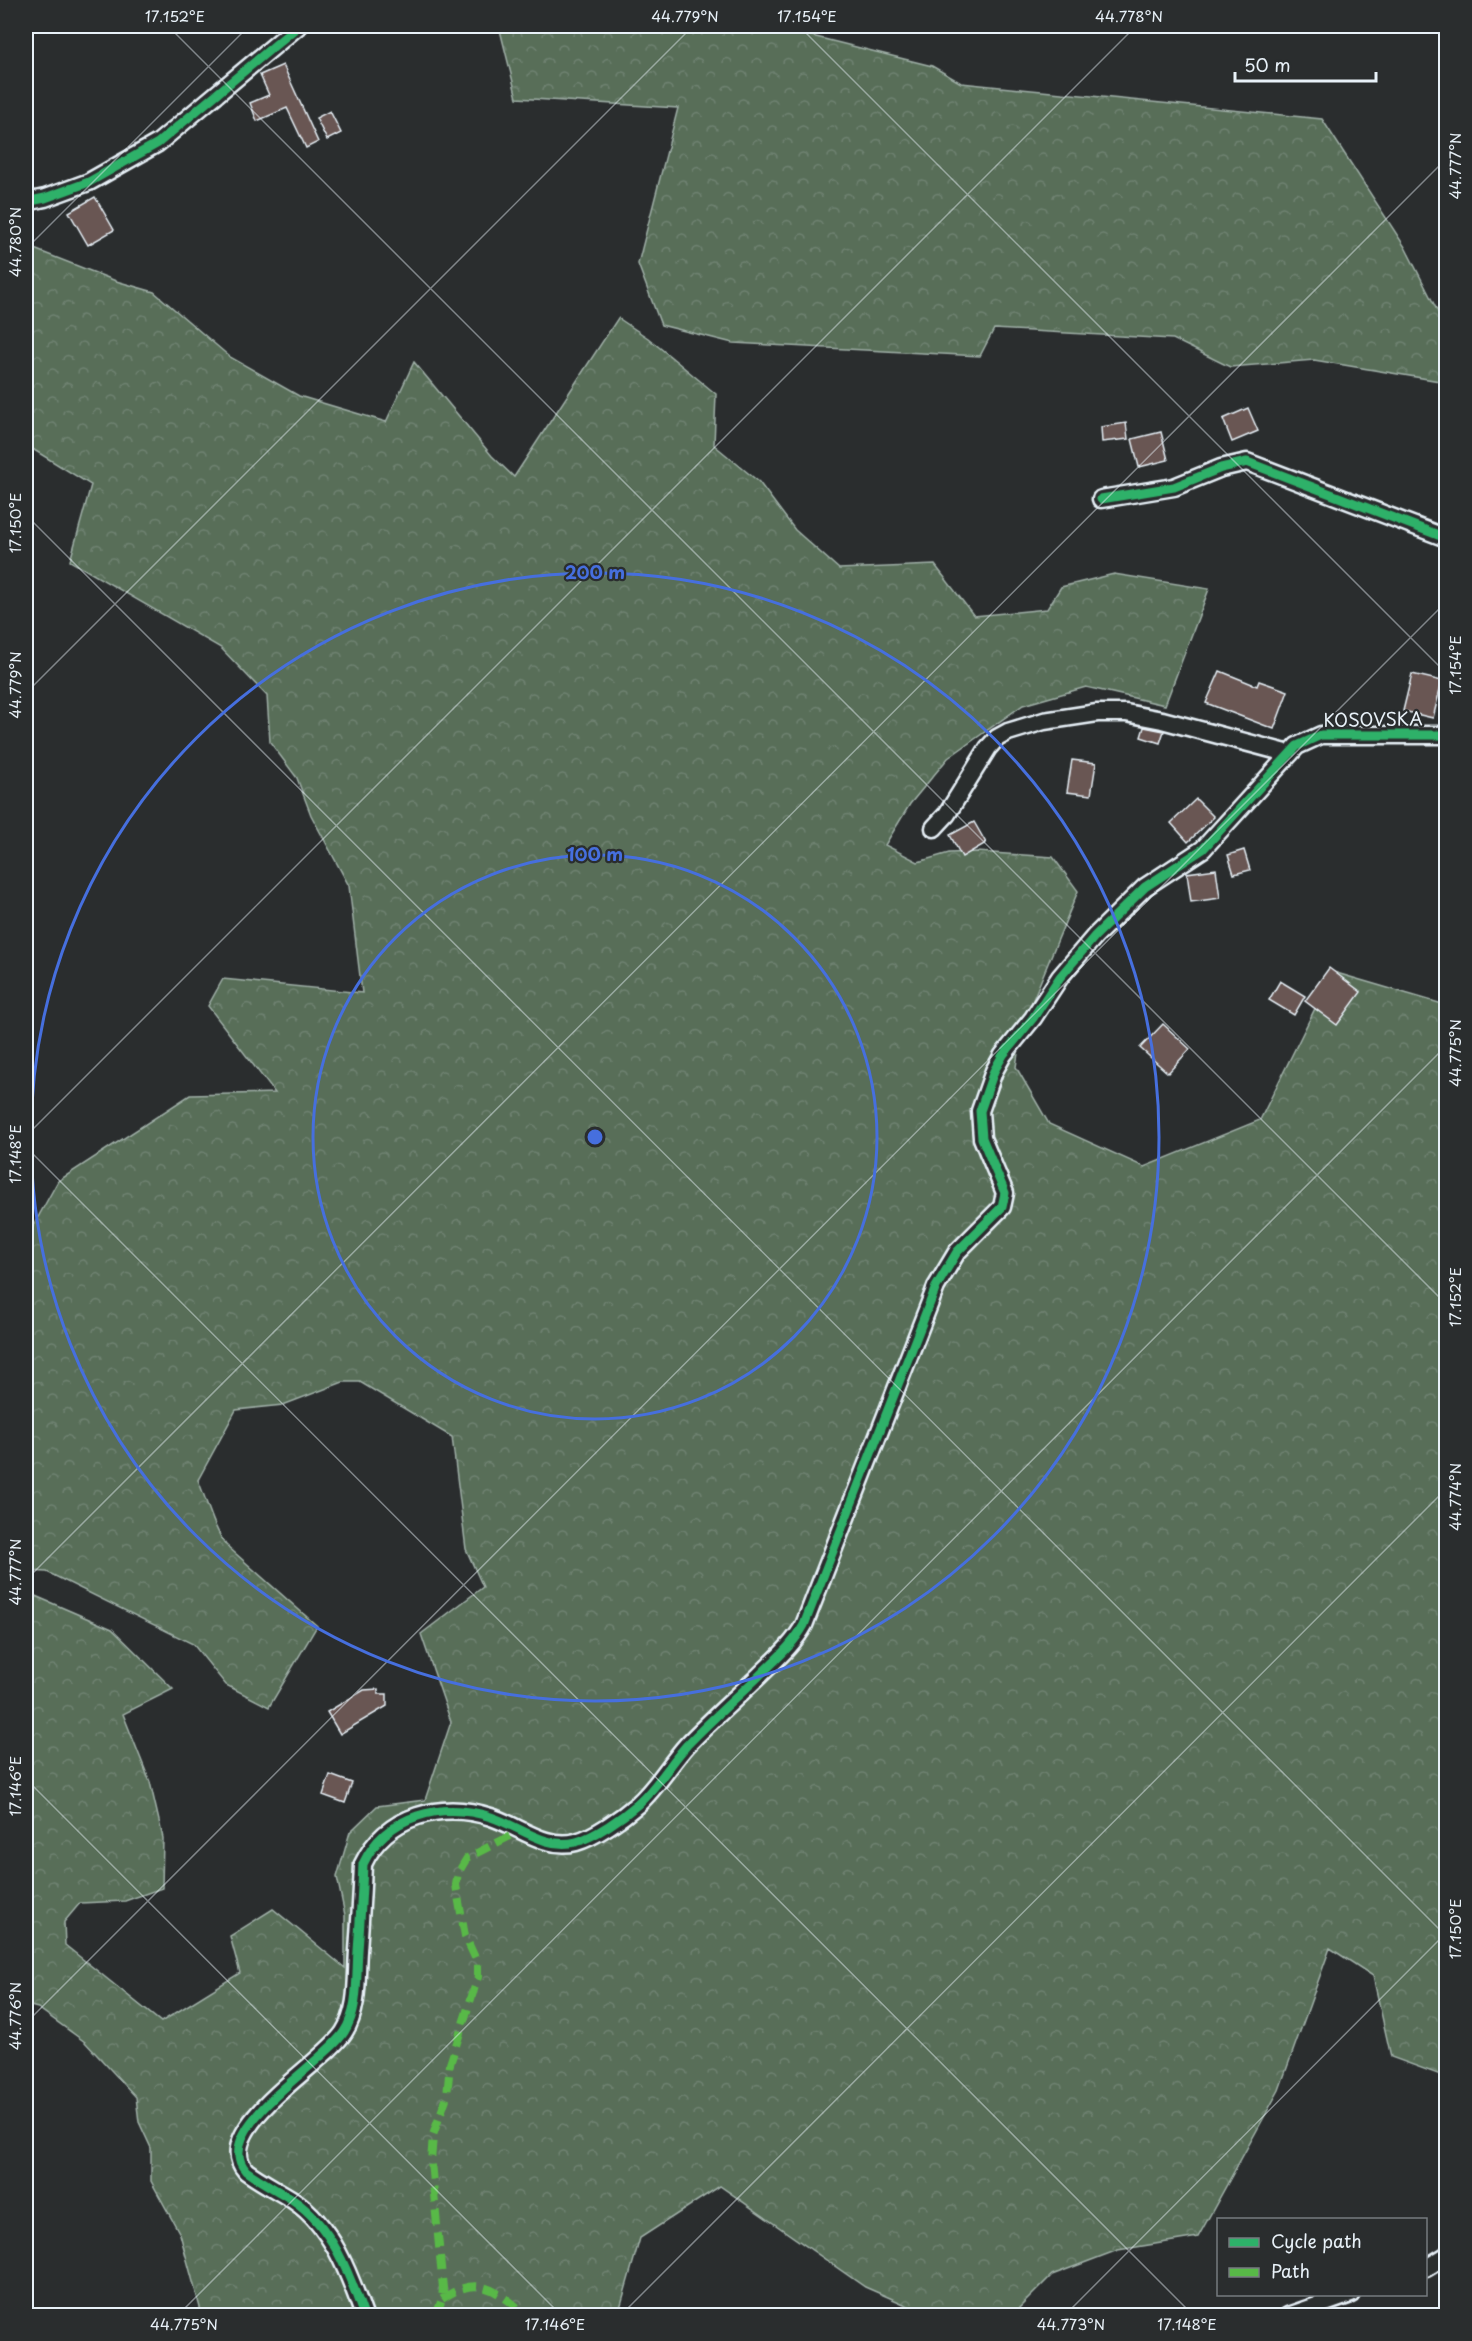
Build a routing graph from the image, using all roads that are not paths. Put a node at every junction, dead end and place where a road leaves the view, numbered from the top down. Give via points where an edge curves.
1 (298, 26) edge
2 (26, 202) edge
3 (1101, 499) dead end
4 (1446, 538) edge
5 (1446, 735) edge
6 (1290, 754) junction
7 (934, 828) dead end
8 (1446, 2256) edge
9 (1427, 2267) edge
10 (1348, 2296) edge
11 (364, 2316) edge
12 (1288, 2316) edge

1 - 2 street via 158,143 89,182
3 - 4 street via 1174,487 1247,462
5 - 6 street, KOSOVSKA via 1321,735 1297,746
6 - 7 street via 1126,713 1044,721 997,738
6 - 11 street, KOSOVSKA via 1203,849 1145,887 1095,936 1002,1055 980,1111 982,1138 1005,1193 1002,1207 957,1252 936,1287 797,1637 688,1744 636,1805 592,1837 551,1843 491,1817 451,1811 418,1815 400,1822 370,1849 363,1864 354,2008 345,2031 331,2049 260,2110 242,2136 238,2150 240,2164 246,2171 293,2200 328,2234 351,2277
8 - 9 street
10 - 12 street

